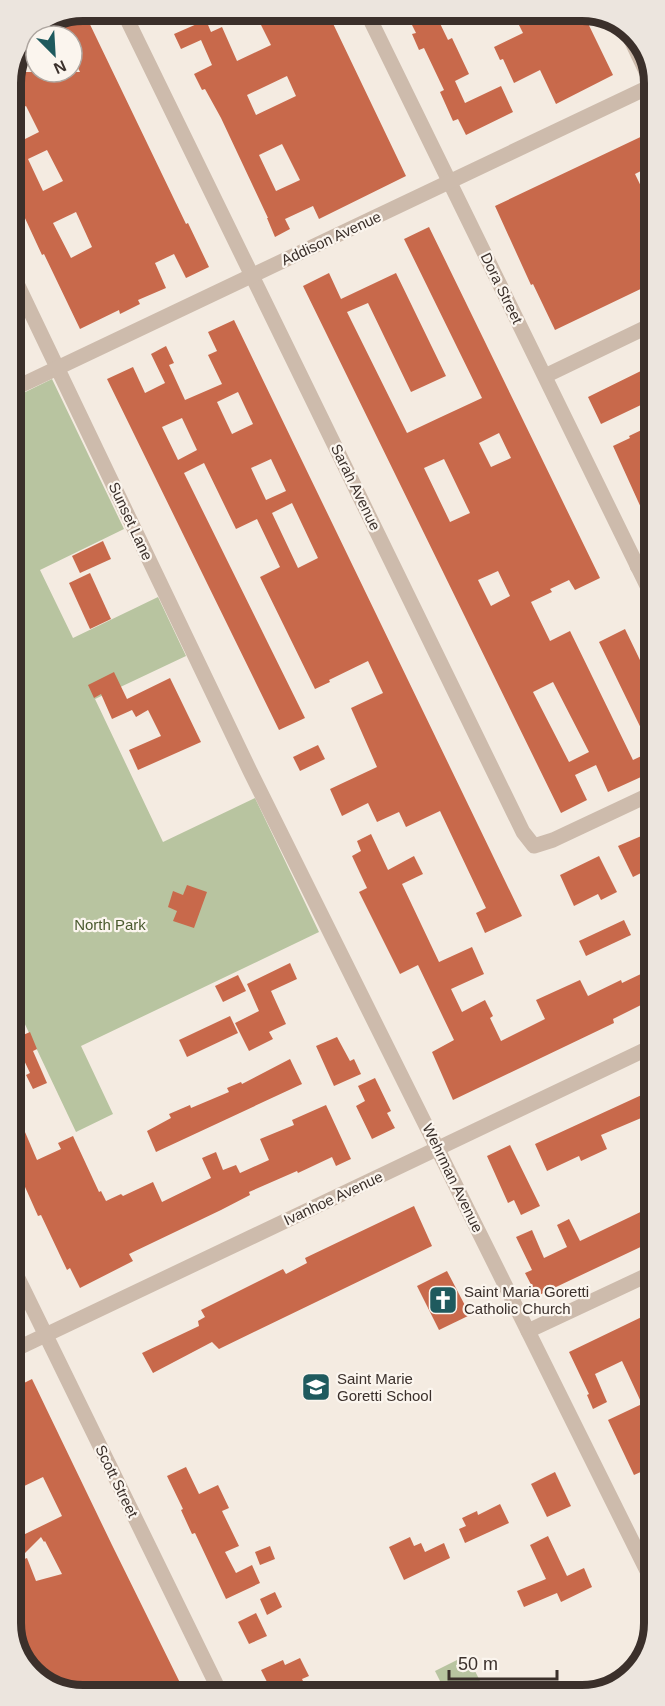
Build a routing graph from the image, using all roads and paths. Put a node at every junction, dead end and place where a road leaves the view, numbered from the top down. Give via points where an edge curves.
1 (128, 21) edge
2 (371, 21) edge
3 (644, 87) edge
4 (449, 182) junction
5 (252, 275) junction
6 (21, 292) edge
7 (644, 328) edge
8 (58, 368) junction
9 (545, 376) junction
10 (21, 385) edge
11 (644, 563) edge
12 (638, 566) junction
13 (644, 579) edge
14 (250, 771) joint
15 (644, 797) edge
16 (644, 1050) edge
17 (438, 1148) junction
18 (644, 1277) edge
19 (21, 1284) edge
20 (528, 1331) junction
21 (46, 1334) junction
22 (21, 1346) edge
23 (644, 1565) edge
24 (217, 1685) edge

1 - 5 street, Sarah Avenue
2 - 4 street, Dora Street
3 - 4 street, Addison Avenue
4 - 5 street, Addison Avenue
4 - 9 street, Dora Street
5 - 8 street, Addison Avenue
5 - 15 street, Sarah Avenue via 523,832 534,846
6 - 8 street, Sunset Lane
7 - 9 street
8 - 10 street, Addison Avenue
8 - 14 street, Sunset Lane
9 - 12 street, Dora Street
11 - 12 street
12 - 13 street, Dora Street
14 - 17 street, Wehrman Avenue
16 - 17 street, Ivanhoe Avenue
17 - 20 street, Wehrman Avenue
17 - 21 street, Ivanhoe Avenue
18 - 20 street
19 - 21 street, Scott Street
20 - 23 street, Wehrman Avenue
21 - 22 street, Ivanhoe Avenue
21 - 24 street, Scott Street

